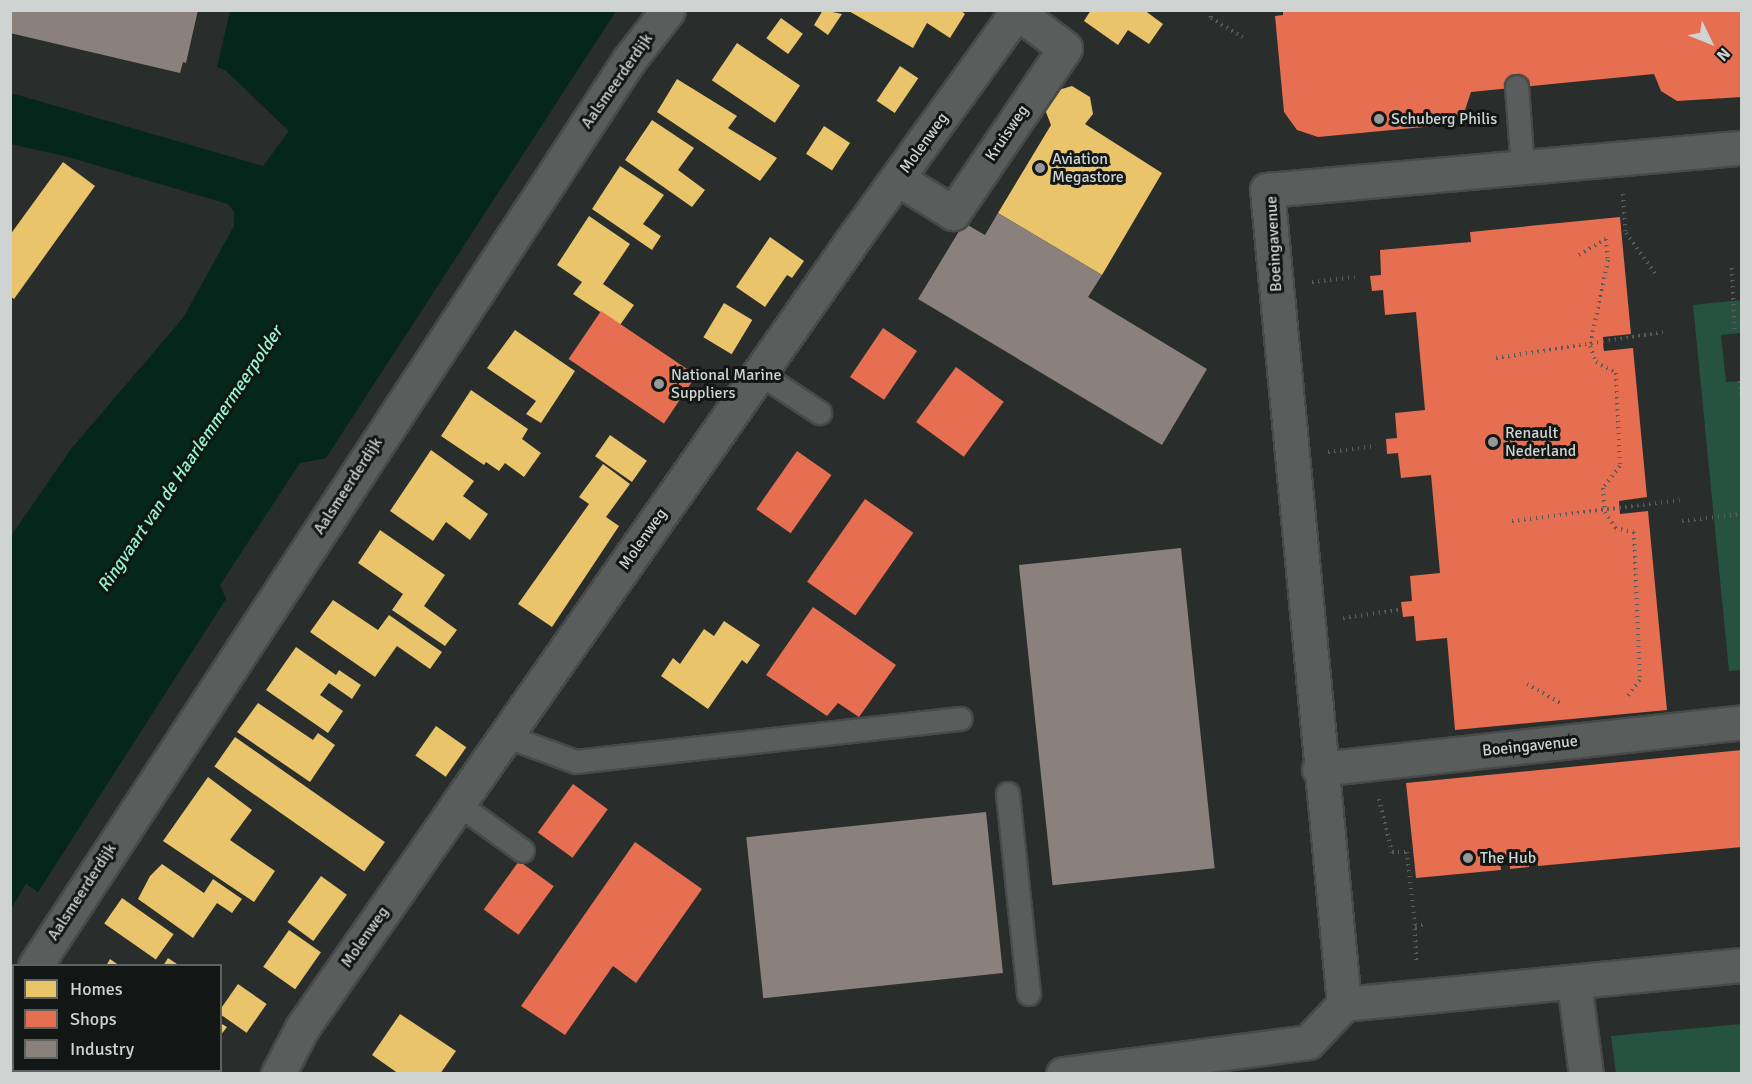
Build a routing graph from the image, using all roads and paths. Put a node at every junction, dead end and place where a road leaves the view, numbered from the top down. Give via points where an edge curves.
1 (668, 10) edge
2 (1210, 10) edge
3 (1017, 11) edge
4 (1243, 37) dead end
5 (1517, 87) dead end
6 (1742, 148) edge
7 (1523, 168) junction
8 (898, 179) junction
9 (1623, 209) dead end
10 (1579, 255) dead end
11 (1732, 268) dead end
12 (1658, 276) dead end
13 (1355, 277) dead end
14 (1276, 287) junction
15 (1663, 332) dead end
16 (1735, 333) dead end
17 (1590, 346) junction
18 (1496, 358) dead end
19 (759, 373) junction
20 (1740, 381) dead end
21 (1742, 399) edge
22 (820, 413) dead end
23 (1377, 446) dead end
24 (1291, 457) junction
25 (1680, 500) dead end
26 (1605, 509) junction
27 (1742, 514) edge
28 (1682, 520) dead end
29 (1512, 521) dead end
30 (1398, 610) dead end
31 (1306, 623) junction
32 (1527, 684) dead end
33 (1616, 700) dead end
34 (1567, 707) dead end
35 (961, 719) dead end
36 (1742, 722) edge
37 (505, 736) junction
38 (1319, 769) junction
39 (1376, 786) dead end
40 (1008, 794) dead end
41 (458, 804) junction
42 (523, 851) dead end
43 (1425, 924) dead end
44 (1415, 926) junction
45 (36, 964) edge
46 (1742, 965) edge
47 (1574, 983) junction
48 (1029, 994) dead end
49 (1417, 997) junction
50 (1344, 1004) junction
51 (278, 1074) edge
52 (1063, 1074) edge
53 (1586, 1074) edge

1 - 45 street, Aalsmeerderdijk via 629,60
2 - 4 path via 1211,18
3 - 8 street, Molenweg
3 - 8 street, Kruisweg via 1065,48 953,213
5 - 7 lane
6 - 7 street, Boeingavenue
7 - 14 street, Boeingavenue via 1267,190
8 - 19 street, Molenweg
9 - 12 path via 1626,233
10 - 17 path via 1606,239 1608,260
11 - 16 path
13 - 14 path
14 - 24 street, Boeingavenue
15 - 17 path
17 - 18 path
17 - 26 path via 1596,362 1616,373 1620,466 1603,488
19 - 22 lane
19 - 37 street, Molenweg
20 - 21 path
23 - 24 path
24 - 31 street, Boeingavenue
25 - 26 path
26 - 29 path
26 - 33 path via 1615,528 1634,532 1640,680 1626,698
27 - 28 path
30 - 31 path
31 - 38 street, Boeingavenue
32 - 34 path
35 - 37 lane via 576,762
36 - 38 street, Boeingavenue
37 - 41 street, Molenweg
38 - 50 street, Boeingavenue
39 - 44 path via 1392,852 1407,852
40 - 48 lane
41 - 42 lane
41 - 51 street, Molenweg via 302,1028
43 - 44 path
44 - 49 path
46 - 47 street
47 - 49 street
47 - 53 street
49 - 50 street
50 - 52 street via 1308,1042

